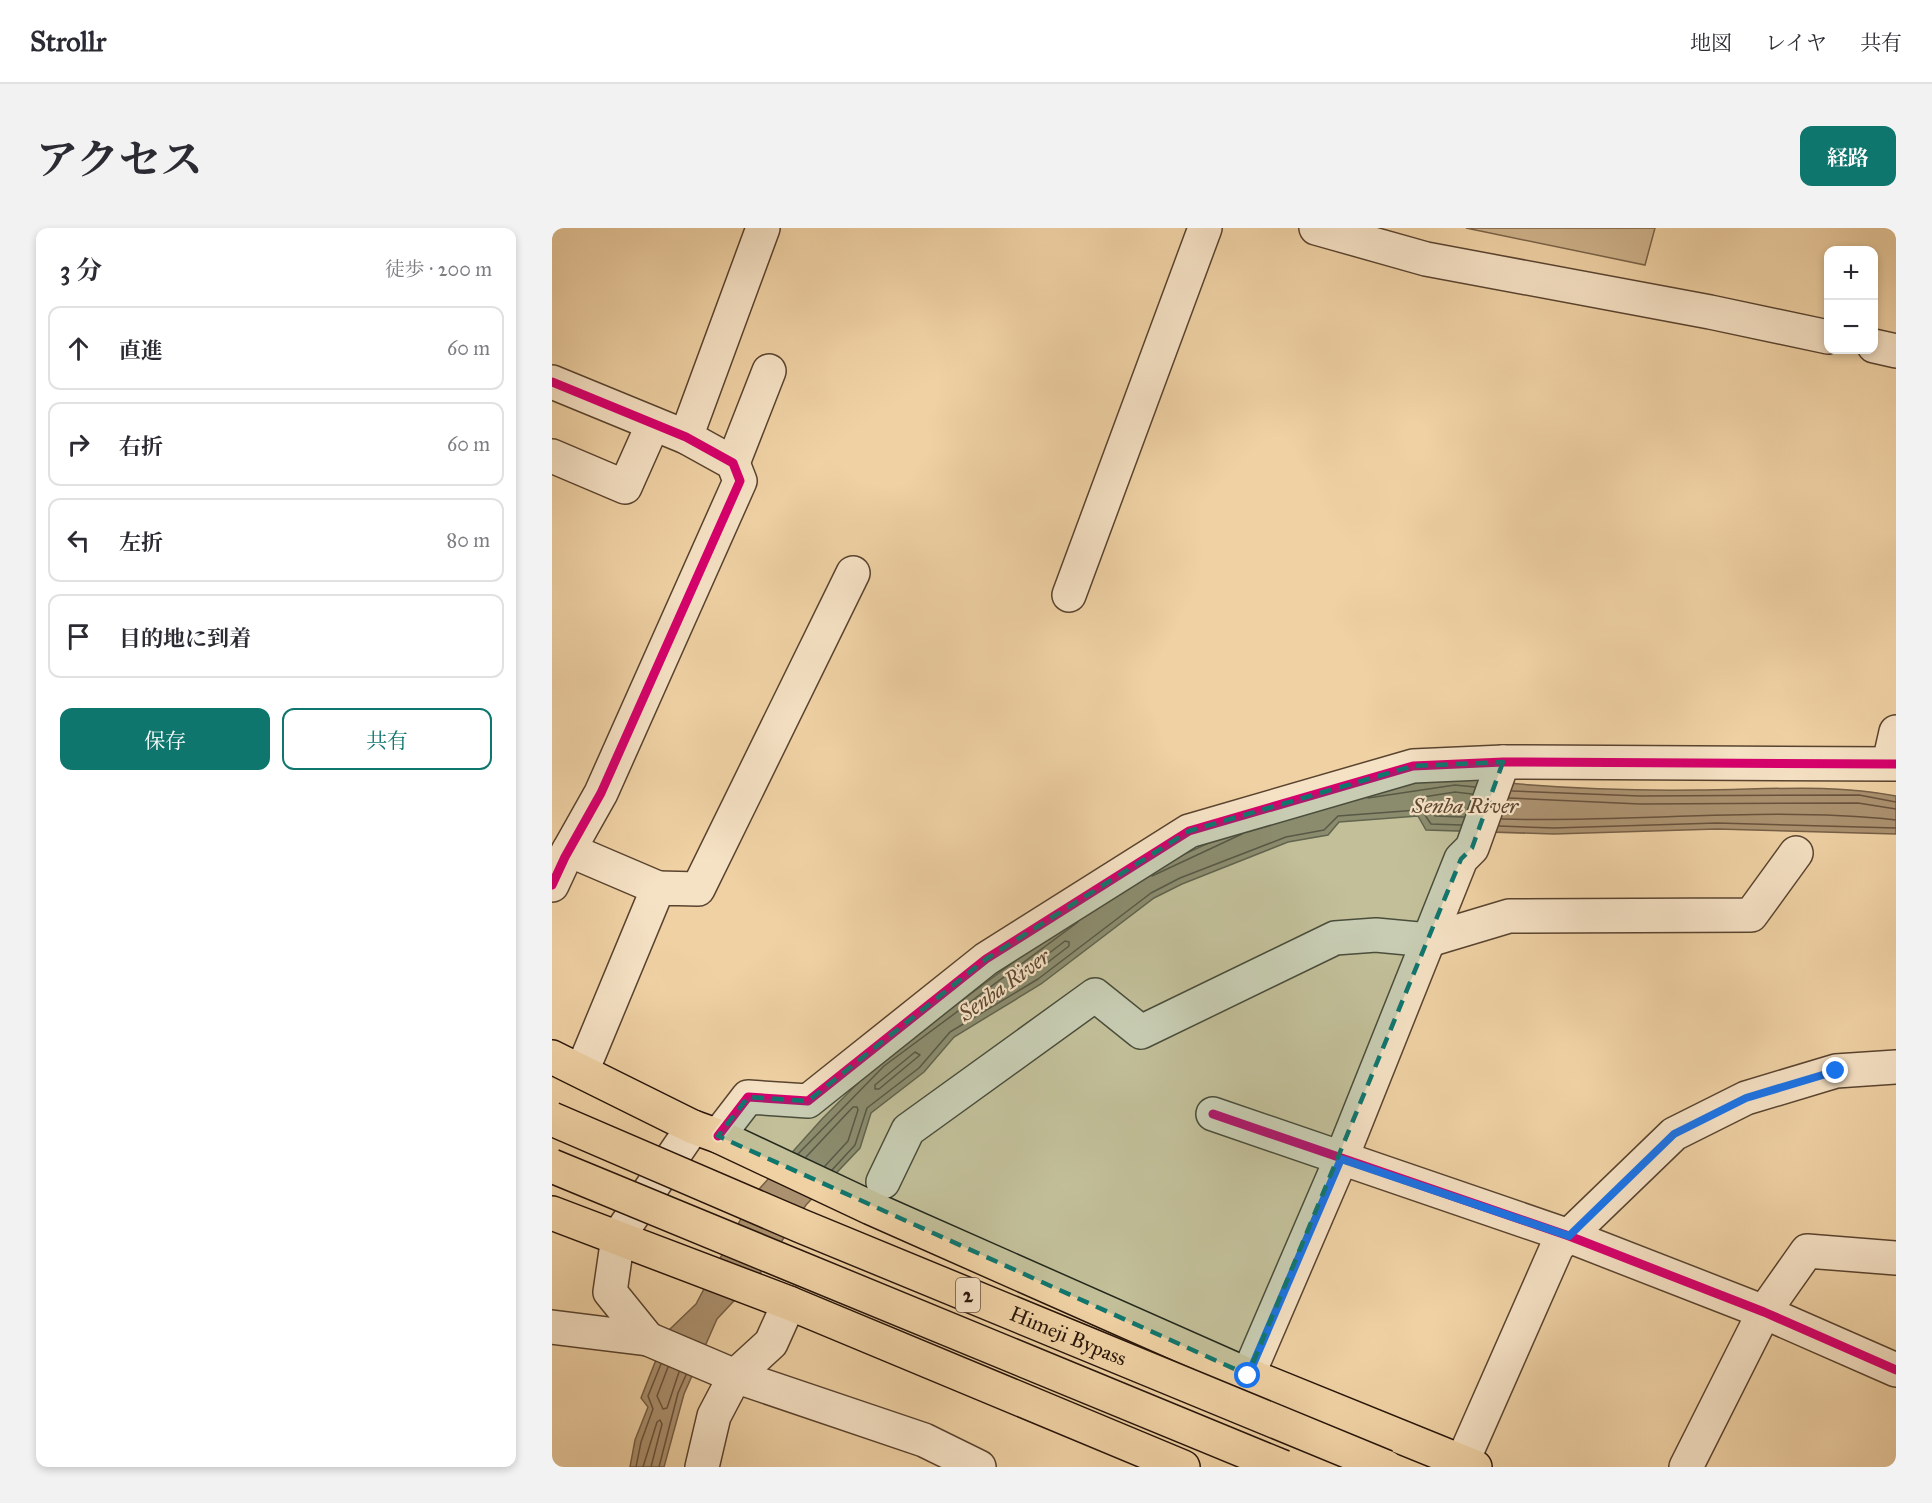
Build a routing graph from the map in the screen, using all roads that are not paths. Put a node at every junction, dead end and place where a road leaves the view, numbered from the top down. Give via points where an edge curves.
1 (763, 228) edge
2 (1205, 228) edge
3 (1316, 228) edge
4 (1824, 336) edge
5 (1878, 347) edge
6 (1896, 351) edge
7 (769, 371) dead end
8 (552, 382) edge
9 (653, 424) junction
10 (686, 437) junction
11 (552, 456) edge
12 (733, 463) junction
13 (853, 573) dead end
14 (1069, 595) dead end
15 (1894, 753) edge
16 (1503, 762) junction
17 (568, 850) junction
18 (1796, 853) dead end
19 (552, 885) edge
20 (658, 888) junction
21 (1429, 940) junction
22 (552, 1057) edge
23 (1896, 1067) edge
24 (582, 1071) junction
25 (1213, 1114) dead end
26 (552, 1119) edge
27 (705, 1131) junction
28 (1341, 1159) junction
29 (552, 1166) edge
30 (552, 1171) edge
31 (619, 1193) junction
32 (877, 1195) junction
33 (552, 1213) edge
34 (1569, 1236) junction
35 (618, 1237) junction
36 (1896, 1258) edge
37 (789, 1304) junction
38 (1764, 1312) junction
39 (552, 1327) edge
40 (648, 1339) junction
41 (1896, 1370) edge
42 (735, 1376) junction
43 (1248, 1376) junction
44 (1466, 1465) edge
45 (702, 1467) edge
46 (979, 1467) edge
47 (1183, 1467) edge
48 (1283, 1467) edge
49 (1386, 1467) edge
50 (1686, 1467) edge

1 - 10 street
2 - 14 street
3 - 4 street via 1426,259
5 - 6 street
7 - 12 street
8 - 9 street
9 - 10 street
9 - 11 street via 625,487
10 - 12 street
12 - 17 street via 740,482 601,793
13 - 20 street via 698,889
15 - 16 street
16 - 21 street via 1472,848 1461,859
16 - 27 street via 1413,766 1189,831 986,959 808,1101 748,1097
17 - 19 street
17 - 20 street
18 - 21 street via 1751,915 1509,916
20 - 24 street
21 - 28 street
21 - 32 street via 1376,935 1335,938 1141,1032 1095,994 908,1130
22 - 24 highway
23 - 34 street via 1836,1071 1746,1098 1674,1134
24 - 27 highway
25 - 28 street
26 - 49 highway, Himeji Bypass / 2, bridge
27 - 32 highway
27 - 35 street
28 - 34 street
28 - 43 street
29 - 31 highway, Himeji Bypass / 2, bridge
30 - 31 highway, bridge
31 - 48 highway, Himeji Bypass / 2, bridge
32 - 43 highway
33 - 35 highway
34 - 38 street
34 - 44 street via 1557,1247
35 - 37 highway
35 - 40 street via 610,1292
36 - 38 street via 1807,1251
37 - 42 street via 771,1343
37 - 47 highway
38 - 41 street
38 - 50 street
39 - 40 street
40 - 42 street
42 - 45 street via 714,1416
42 - 46 street via 924,1440
43 - 44 highway

